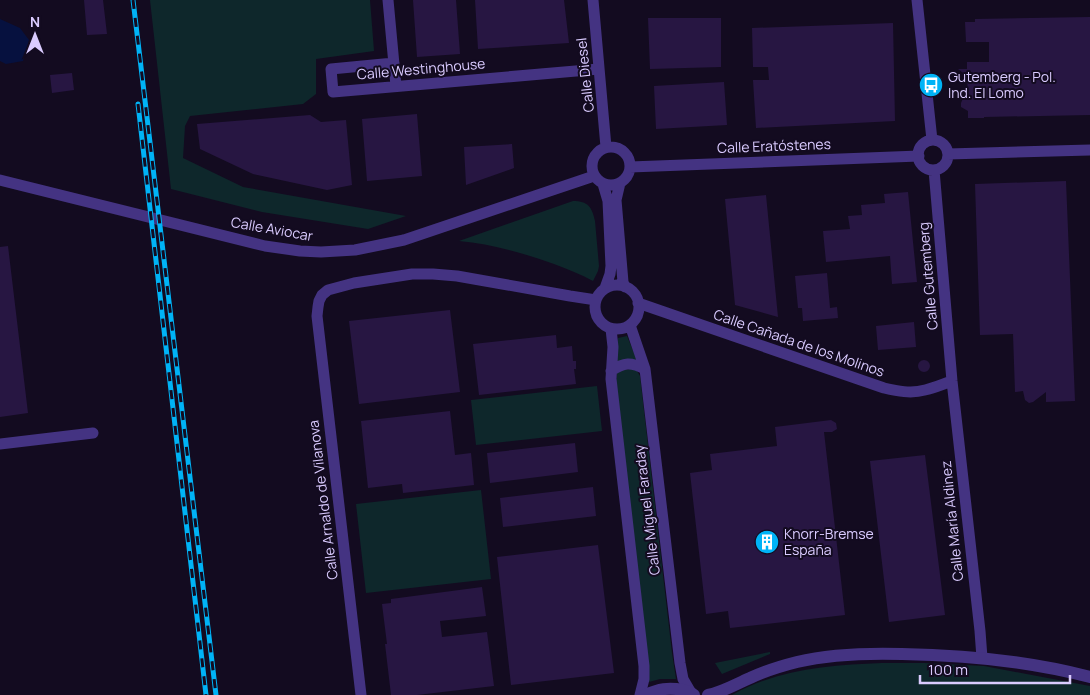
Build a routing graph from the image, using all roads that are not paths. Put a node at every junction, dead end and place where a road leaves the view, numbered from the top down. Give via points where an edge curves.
1 (388, 0) edge
2 (593, 0) edge
3 (917, 0) edge
4 (394, 63) junction
5 (598, 69) junction
6 (396, 86) junction
7 (932, 140) junction
8 (606, 147) junction
9 (1090, 150) edge
10 (948, 154) junction
11 (919, 156) junction
12 (630, 167) junction
13 (934, 170) junction
14 (0, 180) edge
15 (598, 180) junction
16 (620, 183) junction
17 (625, 287) junction
18 (605, 288) junction
19 (596, 300) junction
20 (638, 303) junction
21 (630, 326) junction
22 (611, 329) junction
23 (645, 369) junction
24 (611, 372) junction
25 (952, 381) junction
26 (93, 433) dead end
27 (0, 444) edge
28 (982, 658) junction
29 (1090, 677) edge
30 (692, 693) edge
31 (361, 695) edge
32 (640, 695) edge
33 (645, 695) edge
34 (708, 695) edge

1 - 4 street
2 - 5 street, Calle Diesel
3 - 7 street
4 - 6 street
4 - 6 street, Calle Westinghouse via 330,69 333,92
5 - 6 street, Calle Westinghouse
5 - 8 street, Calle Diesel
7 - 10 street via 941,143
7 - 11 street via 923,145
8 - 12 street via 624,152
8 - 15 street via 596,153 591,164
9 - 10 street
10 - 13 street via 943,166
11 - 12 street, Calle Eratóstenes
11 - 13 street via 924,167
12 - 16 street via 628,175
13 - 25 street, Calle Gutemberg
14 - 15 street, Calle Aviocar via 265,246 321,252 356,250 404,240
15 - 16 street via 613,185
15 - 18 street via 608,201 611,266
16 - 17 street via 616,200
17 - 18 street
17 - 20 street via 636,296
18 - 19 street
19 - 22 street via 595,314 604,326
19 - 31 street, Calle Arnaldo de Vilanova via 433,274 354,283 336,287 322,295 317,316
20 - 21 street via 637,316
20 - 25 street, Calle Cañada de los Molinos via 884,388 914,392
21 - 22 street
21 - 23 street, Calle Miguel Faraday
22 - 24 street, Calle Miguel Faraday
23 - 24 street via 625,364
23 - 30 street, Calle Miguel Faraday via 680,663 683,679
24 - 32 street, Calle Miguel Faraday via 644,666
25 - 28 street, Calle María Aldinez
26 - 27 street
28 - 29 street
28 - 34 street via 923,654 821,657 781,666
30 - 33 street via 664,688

